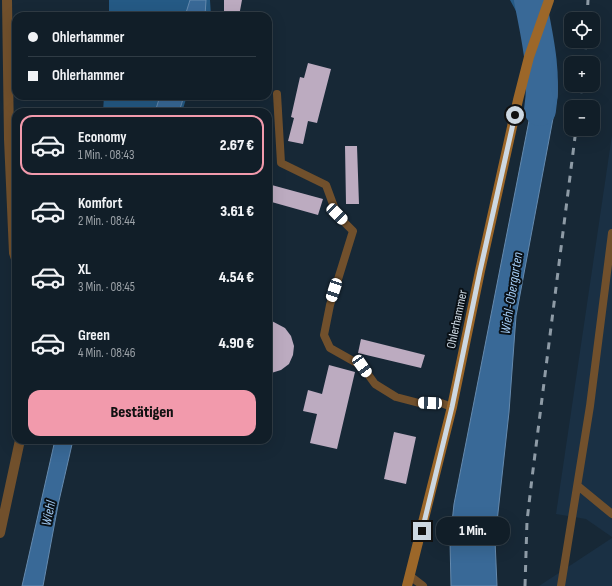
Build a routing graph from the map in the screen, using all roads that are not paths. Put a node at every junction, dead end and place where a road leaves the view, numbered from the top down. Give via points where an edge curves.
1 (7, 0) edge
2 (549, 0) edge
3 (277, 94) dead end
4 (12, 207) edge
5 (612, 233) edge
6 (452, 407) junction
7 (19, 444) edge
8 (578, 486) junction
9 (612, 514) edge
10 (0, 533) edge
11 (409, 581) edge
12 (423, 586) edge
13 (561, 586) edge

1 - 4 street
2 - 6 street, Ohlerhammer via 529,58 481,263
3 - 6 lane via 281,164 326,185 337,214 353,230 330,305 324,335 330,348 362,366 375,384 396,397 419,403 441,403
5 - 8 lane
6 - 11 street, Ohlerhammer
7 - 10 street
8 - 9 lane
8 - 13 lane
11 - 12 lane

